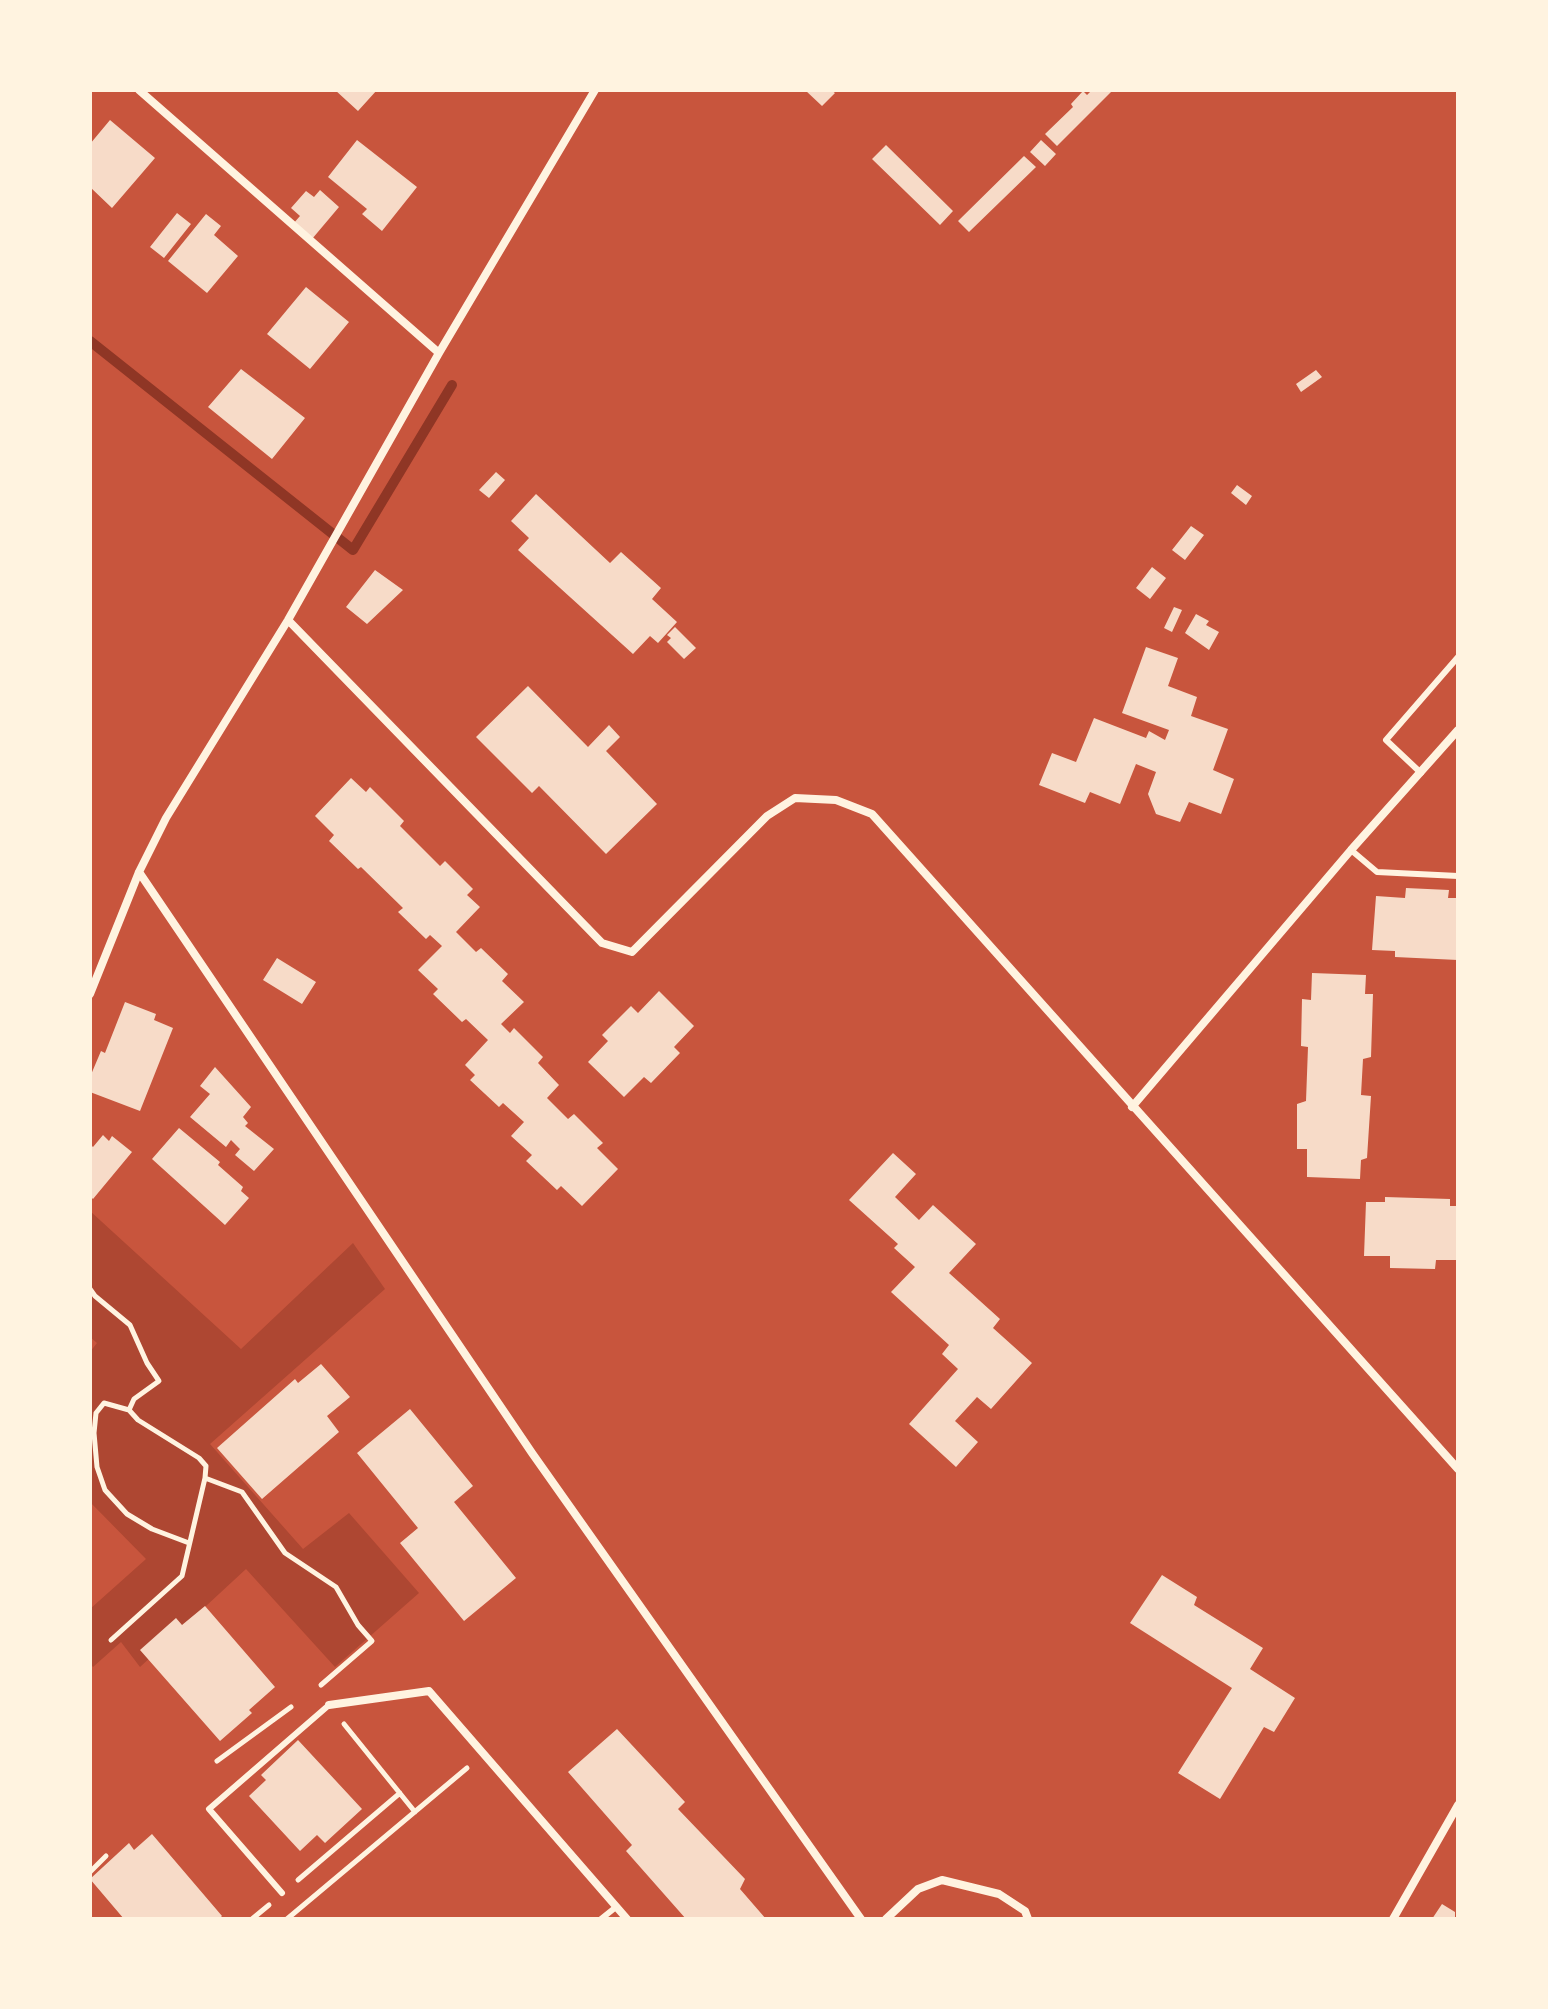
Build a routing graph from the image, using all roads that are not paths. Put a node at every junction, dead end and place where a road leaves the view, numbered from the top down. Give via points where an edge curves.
1 (139, 90) edge
2 (595, 90) edge
3 (439, 353) junction
4 (288, 620) junction
5 (1458, 657) edge
6 (1458, 730) edge
7 (1421, 773) junction
8 (1351, 850) junction
9 (139, 872) junction
10 (1458, 876) edge
11 (90, 994) edge
12 (1132, 1107) junction
13 (1458, 1469) edge
14 (329, 1705) joint
15 (1458, 1805) edge
16 (282, 1893) road end
17 (616, 1907) junction
18 (601, 1919) edge
19 (627, 1919) edge
20 (861, 1919) edge
21 (886, 1919) edge
22 (1028, 1919) edge
23 (1393, 1919) edge

1 - 3 street
2 - 3 street
3 - 4 street
4 - 9 street via 166,818
4 - 12 street via 602,943 632,952 767,816 795,798 836,800 872,814
5 - 7 lane via 1386,740
6 - 7 street
7 - 8 street
8 - 10 lane via 1377,872
8 - 12 street
9 - 11 street
9 - 20 street via 532,1453
12 - 13 street
14 - 16 lane via 209,1809
14 - 17 street via 429,1691
15 - 23 street
17 - 18 lane
17 - 19 street
21 - 22 street via 918,1889 942,1880 999,1894 1025,1911

